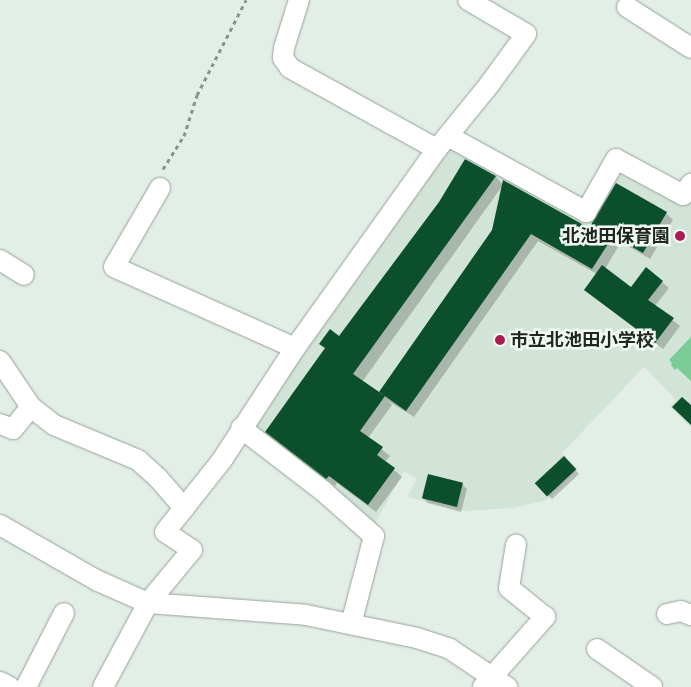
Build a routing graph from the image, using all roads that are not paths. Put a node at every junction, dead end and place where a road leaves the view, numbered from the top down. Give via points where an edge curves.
1 (299, 0) edge
2 (468, 0) edge
3 (627, 6) dead end
4 (691, 48) edge
5 (442, 142) junction
6 (691, 184) edge
7 (160, 188) road end
8 (0, 260) edge
9 (24, 275) dead end
10 (294, 348) junction
11 (0, 361) edge
12 (31, 408) junction
13 (0, 424) edge
14 (242, 428) junction
15 (184, 508) junction
16 (0, 525) edge
17 (516, 545) dead end
18 (148, 603) junction
19 (64, 613) dead end
20 (667, 614) dead end
21 (691, 615) edge
22 (350, 624) junction
23 (597, 649) dead end
24 (0, 682) edge
25 (494, 684) edge
26 (10, 687) edge
27 (26, 687) edge
28 (103, 687) edge
29 (652, 687) edge

1 - 5 street via 284,48 283,58 290,68
2 - 5 street via 526,34
3 - 4 street
5 - 6 street via 586,212 616,159 682,195
5 - 10 street
7 - 10 street via 114,266
8 - 9 street
10 - 14 street
11 - 12 street
12 - 13 street via 14,429
12 - 15 street via 54,425 138,460
14 - 15 street via 222,460
14 - 22 street via 323,491 374,536
15 - 18 street via 165,532 192,550
16 - 18 street via 96,580
17 - 25 street via 509,588 545,617
18 - 22 street via 306,615
18 - 28 street
19 - 27 street
20 - 21 street via 681,611
22 - 25 street via 450,649
23 - 29 street
24 - 26 street

